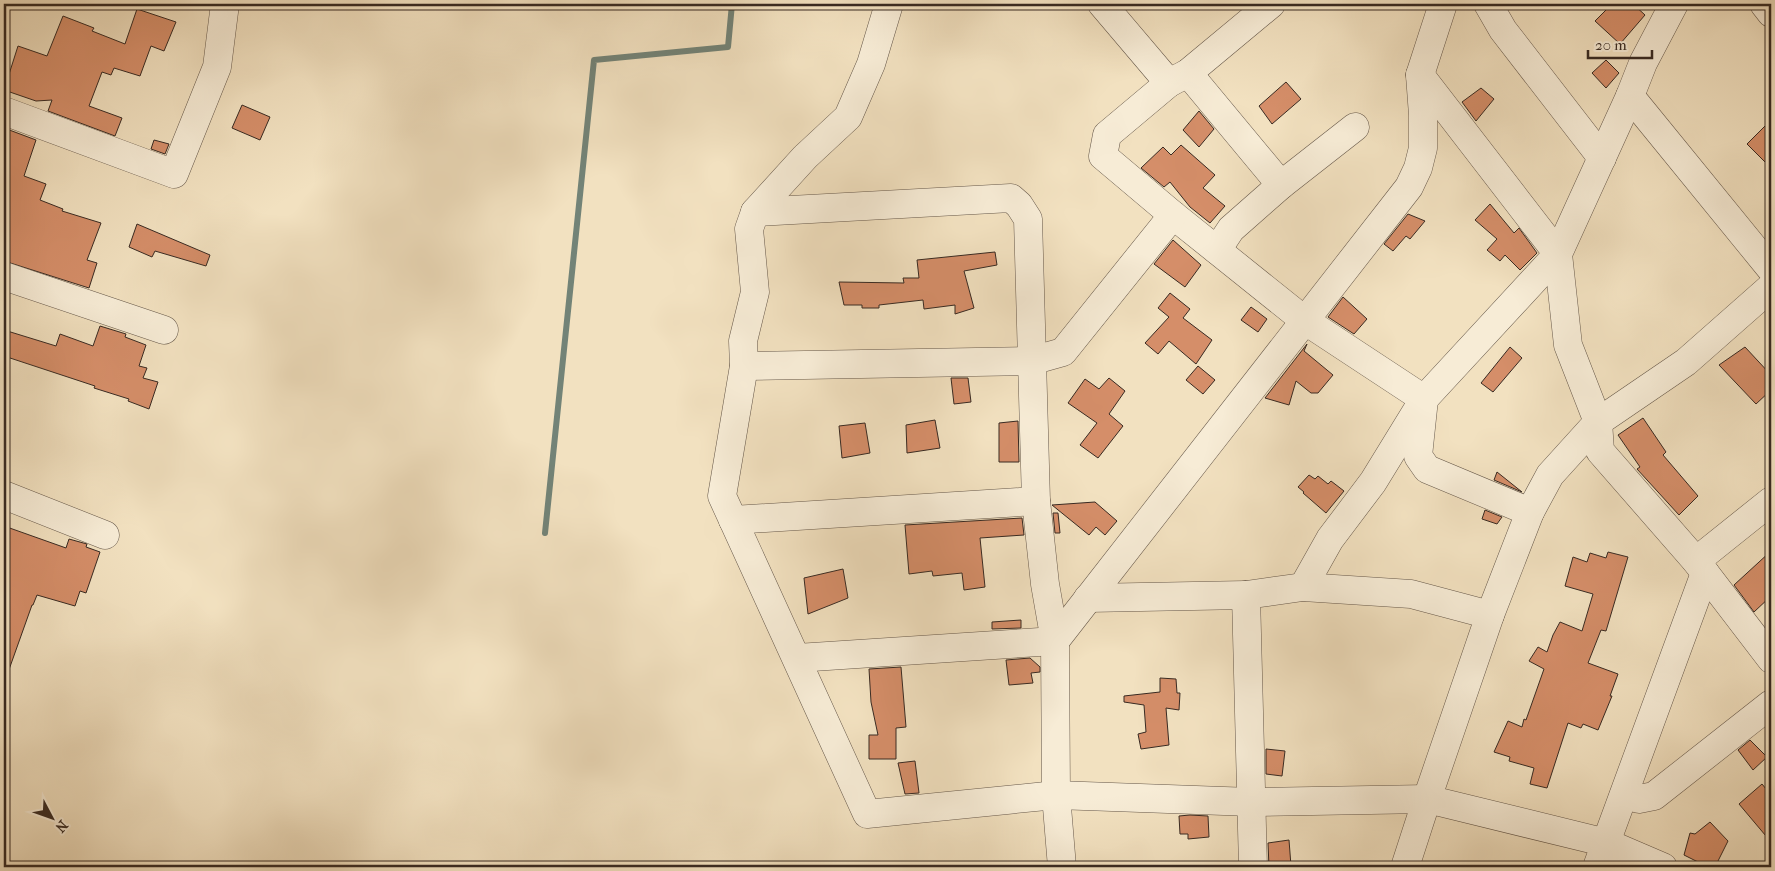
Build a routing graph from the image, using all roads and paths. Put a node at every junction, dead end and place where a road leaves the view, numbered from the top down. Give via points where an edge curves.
1 (890, 4) edge
2 (1102, 4) edge
3 (1271, 4) edge
4 (1443, 4) edge
5 (1488, 4) edge
6 (1674, 4) edge
7 (1764, 4) edge
8 (222, 5) edge
9 (1771, 13) edge
10 (1420, 75) junction
11 (1178, 78) junction
12 (1630, 96) junction
13 (4, 111) edge
14 (1355, 127) dead end
15 (1602, 158) junction
16 (1281, 185) junction
17 (755, 212) junction
18 (1173, 215) junction
19 (1217, 250) junction
20 (1558, 254) junction
21 (1771, 269) edge
22 (4, 276) edge
23 (1771, 287) edge
24 (1304, 320) junction
25 (164, 330) dead end
26 (1031, 361) junction
27 (744, 366) junction
28 (1424, 399) junction
29 (1598, 422) junction
30 (4, 494) edge
31 (1036, 501) junction
32 (1771, 501) edge
33 (1530, 512) junction
34 (733, 520) junction
35 (105, 535) dead end
36 (1688, 561) junction
37 (1303, 587) junction
38 (1246, 595) junction
39 (1088, 598) junction
40 (1490, 615) junction
41 (1055, 641) junction
42 (797, 658) junction
43 (1771, 659) edge
44 (1771, 704) edge
45 (1056, 795) junction
46 (1624, 795) junction
47 (1426, 799) junction
48 (1252, 802) junction
49 (1602, 855) edge
50 (1062, 867) edge
51 (1253, 867) edge
52 (1405, 867) edge
53 (1663, 867) edge

1 - 17 street via 871,64 848,116
2 - 11 street
3 - 11 street
4 - 10 street
5 - 15 street via 1502,30
6 - 12 street
7 - 9 street
8 - 13 street via 217,67 174,174
10 - 20 street
10 - 24 street via 1423,148 1418,168 1409,187
11 - 16 street
11 - 18 street via 1107,135 1103,156
12 - 15 street
12 - 21 street
14 - 16 street
15 - 20 street
16 - 19 street via 1231,228
17 - 26 street via 1011,198 1028,219
17 - 27 street via 749,229 755,292 743,342
18 - 19 street
18 - 26 street via 1063,352
19 - 24 street
20 - 28 street
20 - 29 street via 1568,345
22 - 25 street
23 - 29 street via 1686,362
24 - 28 street
24 - 39 street
26 - 27 street
26 - 31 street
27 - 34 street via 722,496
28 - 33 street via 1418,456 1427,469
28 - 37 street via 1373,482 1330,539
29 - 33 street via 1550,475
29 - 36 street via 1600,451
30 - 35 street
31 - 34 street
31 - 41 street
32 - 36 street
33 - 40 street
34 - 42 street
36 - 43 street
36 - 46 street
37 - 38 street
37 - 40 street via 1411,594
38 - 39 street
38 - 48 street
39 - 41 street
40 - 47 street
41 - 42 street
41 - 45 street
42 - 45 street via 867,814
44 - 46 street via 1654,796 1639,800
45 - 48 street
45 - 50 street
46 - 49 street
47 - 48 street
47 - 49 street
47 - 52 street
48 - 51 street
49 - 53 street

